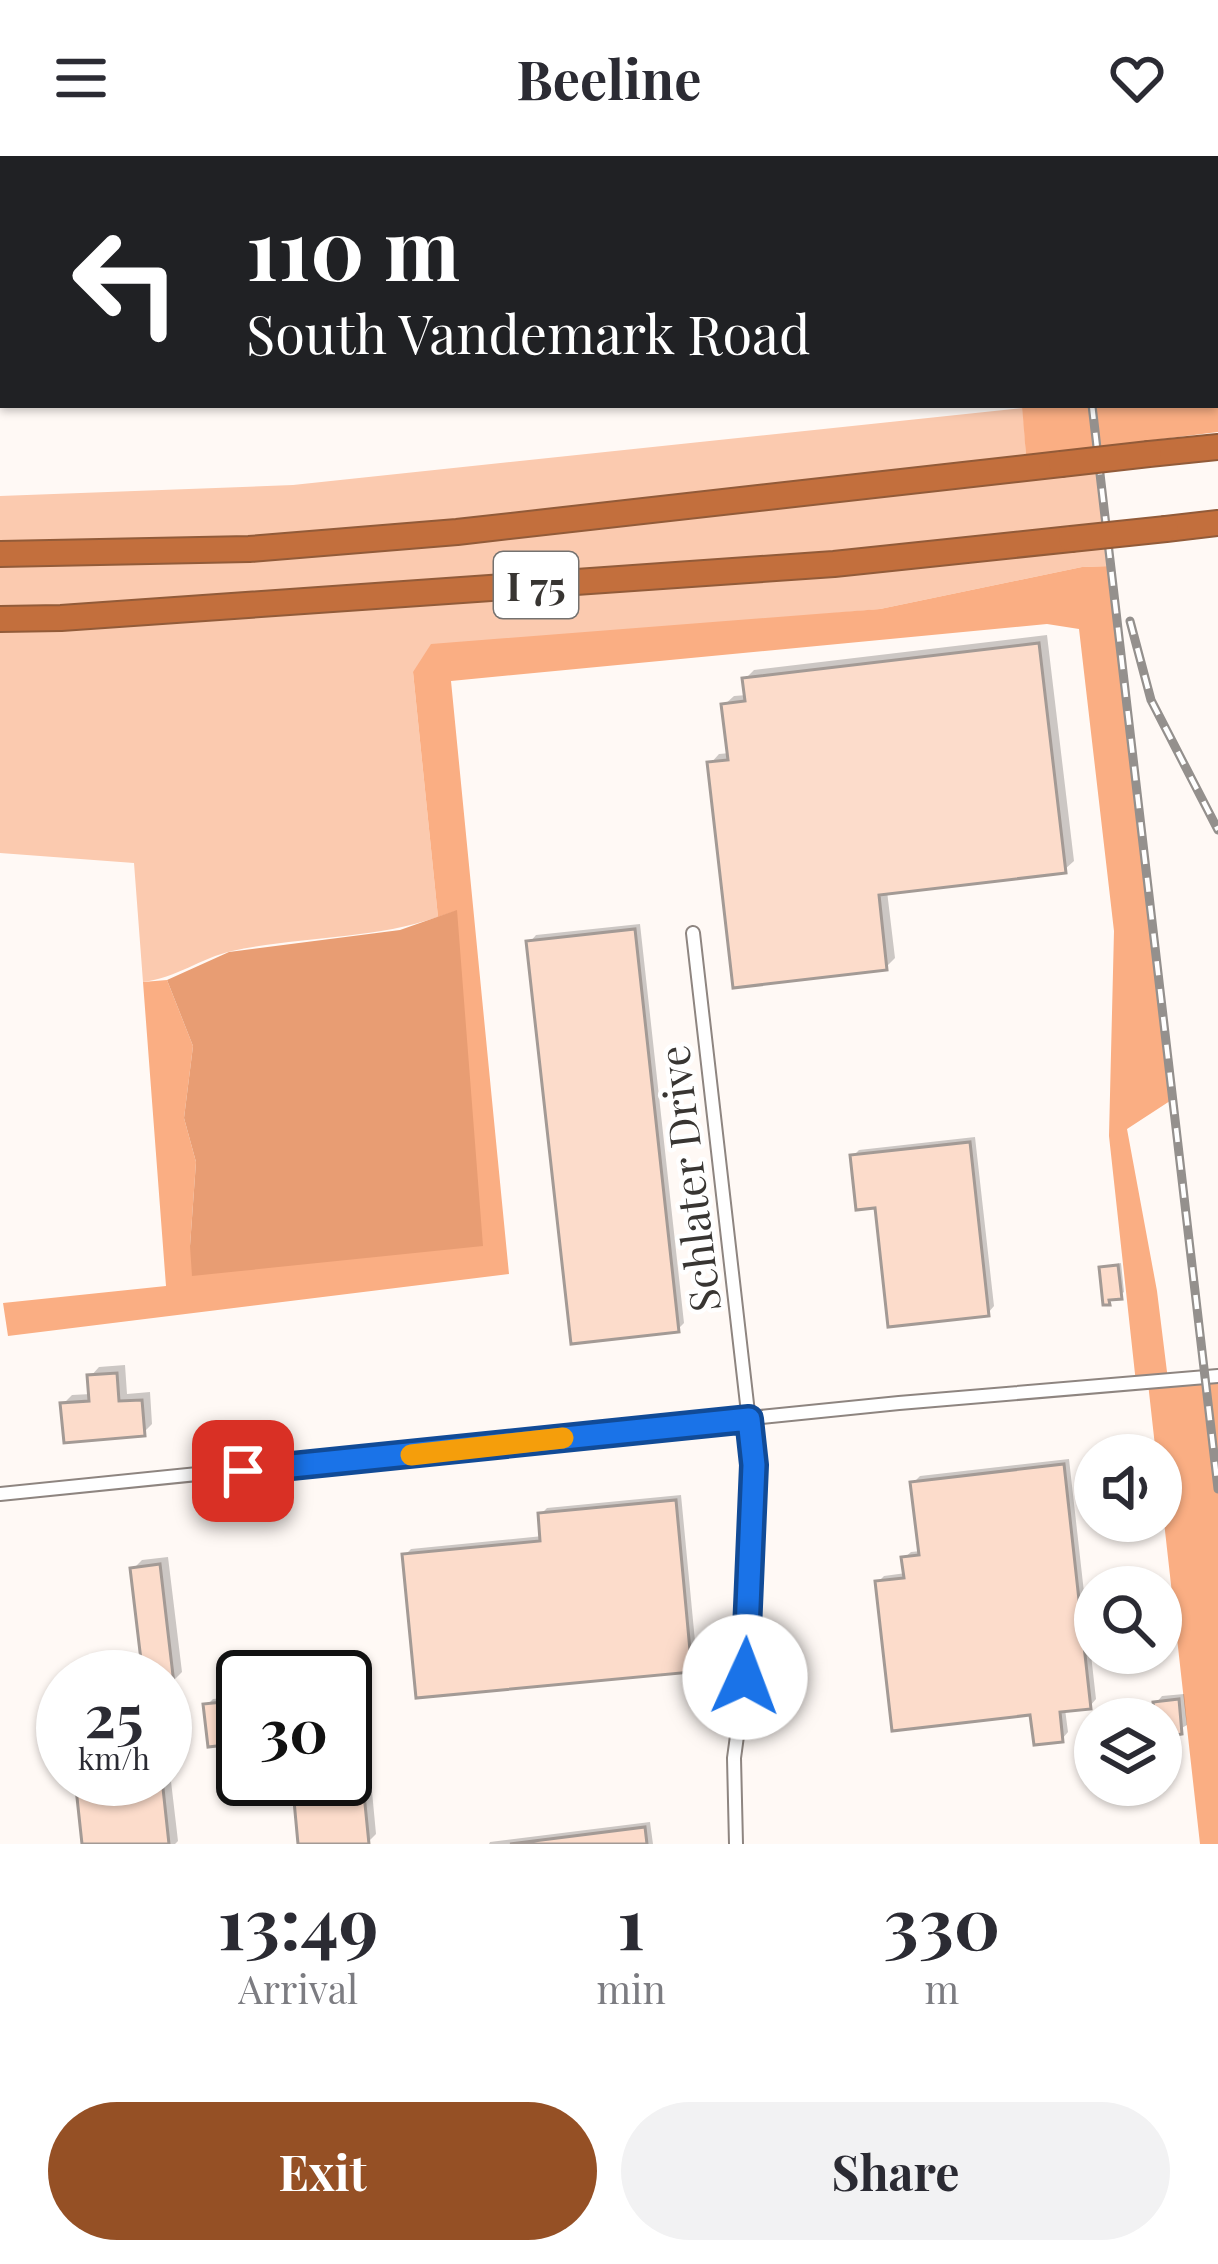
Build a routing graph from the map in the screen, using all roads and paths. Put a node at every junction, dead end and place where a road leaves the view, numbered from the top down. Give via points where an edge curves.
1 (1218, 447) edge
2 (1218, 524) edge
3 (0, 554) edge
4 (0, 619) edge
5 (693, 933) dead end
6 (1218, 1376) edge
7 (749, 1419) junction
8 (0, 1494) edge
9 (736, 1844) edge

1 - 3 highway, I 75, bridge via 458,532 249,549
2 - 4 highway, I 75, bridge via 834,564
5 - 7 street, Schlater Drive
6 - 7 street
7 - 8 street
7 - 9 street, Schlater Drive via 754,1465 734,1758

